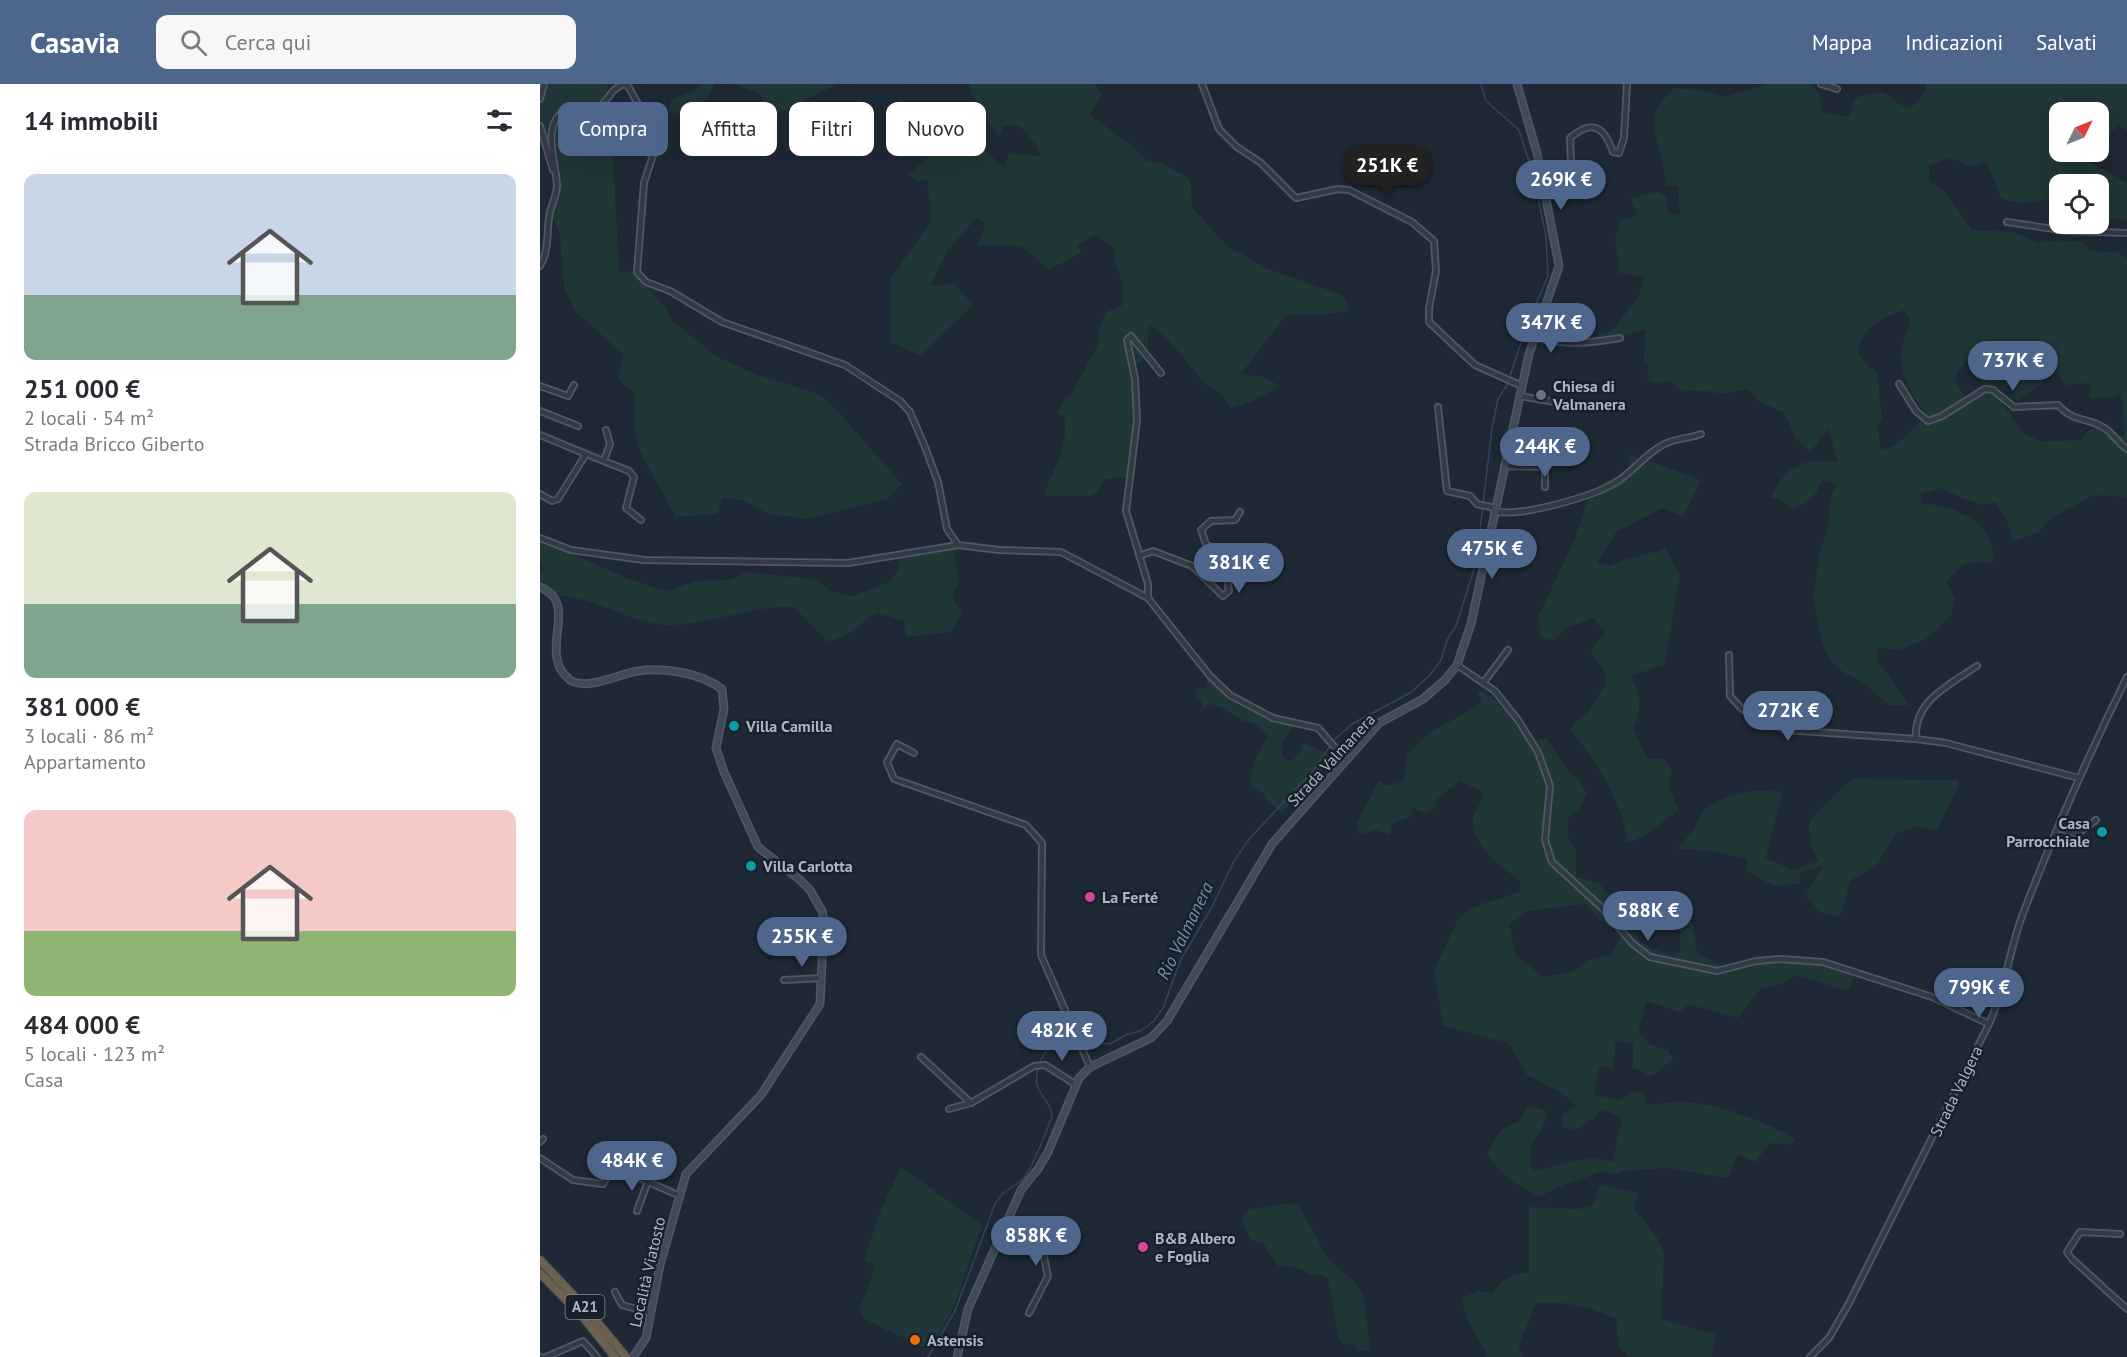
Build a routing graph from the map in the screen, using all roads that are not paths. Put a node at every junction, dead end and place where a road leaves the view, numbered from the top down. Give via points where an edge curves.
1 (544, 84) edge
2 (1202, 84) edge
3 (1517, 84) edge
4 (1627, 84) edge
5 (1821, 84) edge
6 (628, 85) edge
7 (1837, 89) dead end
8 (540, 99) edge
9 (540, 126) edge
10 (554, 172) junction
11 (1544, 190) junction
12 (2007, 222) dead end
13 (2127, 233) edge
14 (540, 266) edge
15 (1534, 337) junction
16 (1620, 338) dead end
17 (1161, 373) dead end
18 (1899, 384) dead end
19 (574, 385) dead end
20 (540, 386) edge
21 (1522, 386) junction
22 (1520, 396) junction
23 (1572, 405) dead end
24 (1438, 407) dead end
25 (540, 411) edge
26 (578, 426) dead end
27 (606, 430) dead end
28 (540, 435) edge
29 (1701, 435) dead end
30 (1546, 443) dead end
31 (2127, 449) edge
32 (586, 454) junction
33 (604, 460) junction
34 (1504, 466) junction
35 (1545, 467) junction
36 (1545, 487) dead end
37 (540, 494) edge
38 (1495, 509) junction
39 (1240, 512) dead end
40 (641, 520) dead end
41 (540, 538) edge
42 (958, 545) junction
43 (1139, 556) junction
44 (540, 587) edge
45 (1148, 598) junction
46 (1508, 650) dead end
47 (1729, 655) dead end
48 (1457, 665) junction
49 (1977, 666) dead end
50 (2127, 676) edge
51 (1484, 682) junction
52 (1916, 739) junction
53 (914, 753) dead end
54 (1345, 759) junction
55 (2079, 778) junction
56 (2096, 820) dead end
57 (2058, 828) junction
58 (821, 978) junction
59 (784, 980) dead end
60 (1989, 1024) junction
61 (921, 1057) dead end
62 (1090, 1067) junction
63 (1075, 1084) junction
64 (971, 1103) junction
65 (949, 1109) dead end
66 (540, 1158) edge
67 (592, 1164) dead end
68 (611, 1171) junction
69 (648, 1181) junction
70 (678, 1194) junction
71 (637, 1211) dead end
72 (2120, 1234) dead end
73 (999, 1241) junction
74 (540, 1260) edge
75 (540, 1273) edge
76 (615, 1292) dead end
77 (2127, 1309) edge
78 (651, 1312) junction
79 (1029, 1313) dead end
80 (542, 1357) edge
81 (597, 1357) edge
82 (615, 1357) edge
83 (626, 1357) edge
84 (633, 1357) edge
85 (957, 1357) edge
86 (1810, 1357) edge

1 - 8 street
2 - 21 street via 1219,129 1296,198 1349,190 1412,222 1434,240 1436,271 1429,322 1475,365
3 - 11 street, Strada Valmanera
4 - 11 street via 1624,138 1619,153 1613,152 1602,130 1587,127 1570,138 1571,162
5 - 7 street
6 - 10 street via 616,88 598,109 574,107 559,115 551,137
6 - 42 street via 648,122 654,149 644,183 637,272 640,279 670,291 722,322 845,365 900,401 910,412 925,447 938,482 947,529
9 - 10 street
10 - 14 street via 557,188 550,212 547,251
11 - 15 street, Strada Valmanera via 1559,266
12 - 13 street via 2067,231
15 - 16 street via 1573,344
15 - 21 street, Strada Valmanera
17 - 43 street via 1131,336 1127,349 1135,379 1137,420 1126,511
18 - 31 street via 1916,411 1928,421 1981,389 1989,389 2014,407 2058,405 2071,418 2106,429
19 - 20 street via 566,396
21 - 22 street, Strada Valmanera
22 - 23 street
22 - 34 street, Strada Valmanera
24 - 38 street via 1447,491 1470,496
25 - 26 street
27 - 33 street via 610,444
28 - 32 street
29 - 38 street via 1661,446 1618,481 1600,490 1530,510 1505,514
30 - 35 street
32 - 33 street
32 - 37 street via 558,499 552,501
33 - 40 street via 629,471 633,477 626,508
34 - 35 street
34 - 38 street, Strada Valmanera
35 - 36 street
38 - 48 street, Strada Valmanera via 1471,624
39 - 43 street via 1235,520 1211,521 1201,530 1206,544 1225,561 1229,591 1223,596 1192,566 1153,551
41 - 42 street via 561,547 644,561 848,563
42 - 45 street via 1061,552
43 - 45 street
44 - 58 street, Località Viatosto via 552,594 557,604 552,650 559,668 569,679 580,684 638,671 672,670 722,689 724,709 716,748 721,765 758,847 799,879 822,911
45 - 54 street via 1210,676 1230,694 1273,718 1312,725
46 - 51 street
47 - 52 street via 1730,696 1759,719 1786,730
48 - 51 street
48 - 54 street, Strada Valmanera via 1423,699 1379,723
49 - 52 street via 1925,704 1915,727
50 - 55 street, Strada Valgera
51 - 60 street via 1518,720 1549,778 1545,840 1552,862 1650,957 1717,971 1756,961 1823,962 1932,997
52 - 55 street via 1946,743
53 - 62 street via 897,744 892,750 887,762 894,779 1026,825 1042,843 1041,955
54 - 62 street, Strada Valmanera via 1265,854 1167,1021 1150,1038
55 - 57 street, Strada Valgera
56 - 57 street via 2077,834
57 - 60 street, Strada Valgera via 2020,923
58 - 59 street
58 - 70 street, Località Viatosto via 820,1004 777,1074 686,1174
60 - 86 street, Strada Valgera via 1848,1305 1829,1338
61 - 64 street
62 - 63 street, Strada Valmanera
63 - 64 street via 1039,1066
63 - 73 street, Strada Valmanera via 1048,1152 1021,1190
64 - 65 street
66 - 68 street via 573,1180 603,1184
67 - 68 street
68 - 69 street
69 - 70 street
69 - 71 street
70 - 78 street, Località Viatosto
72 - 77 street via 2080,1232 2067,1252
73 - 79 street via 1043,1253 1048,1276
73 - 85 street, Strada Valmanera via 969,1309
74 - 83 highway, A21
75 - 82 highway, A21
76 - 78 street via 622,1305
78 - 84 street, Località Viatosto via 646,1338
80 - 81 street via 583,1341

